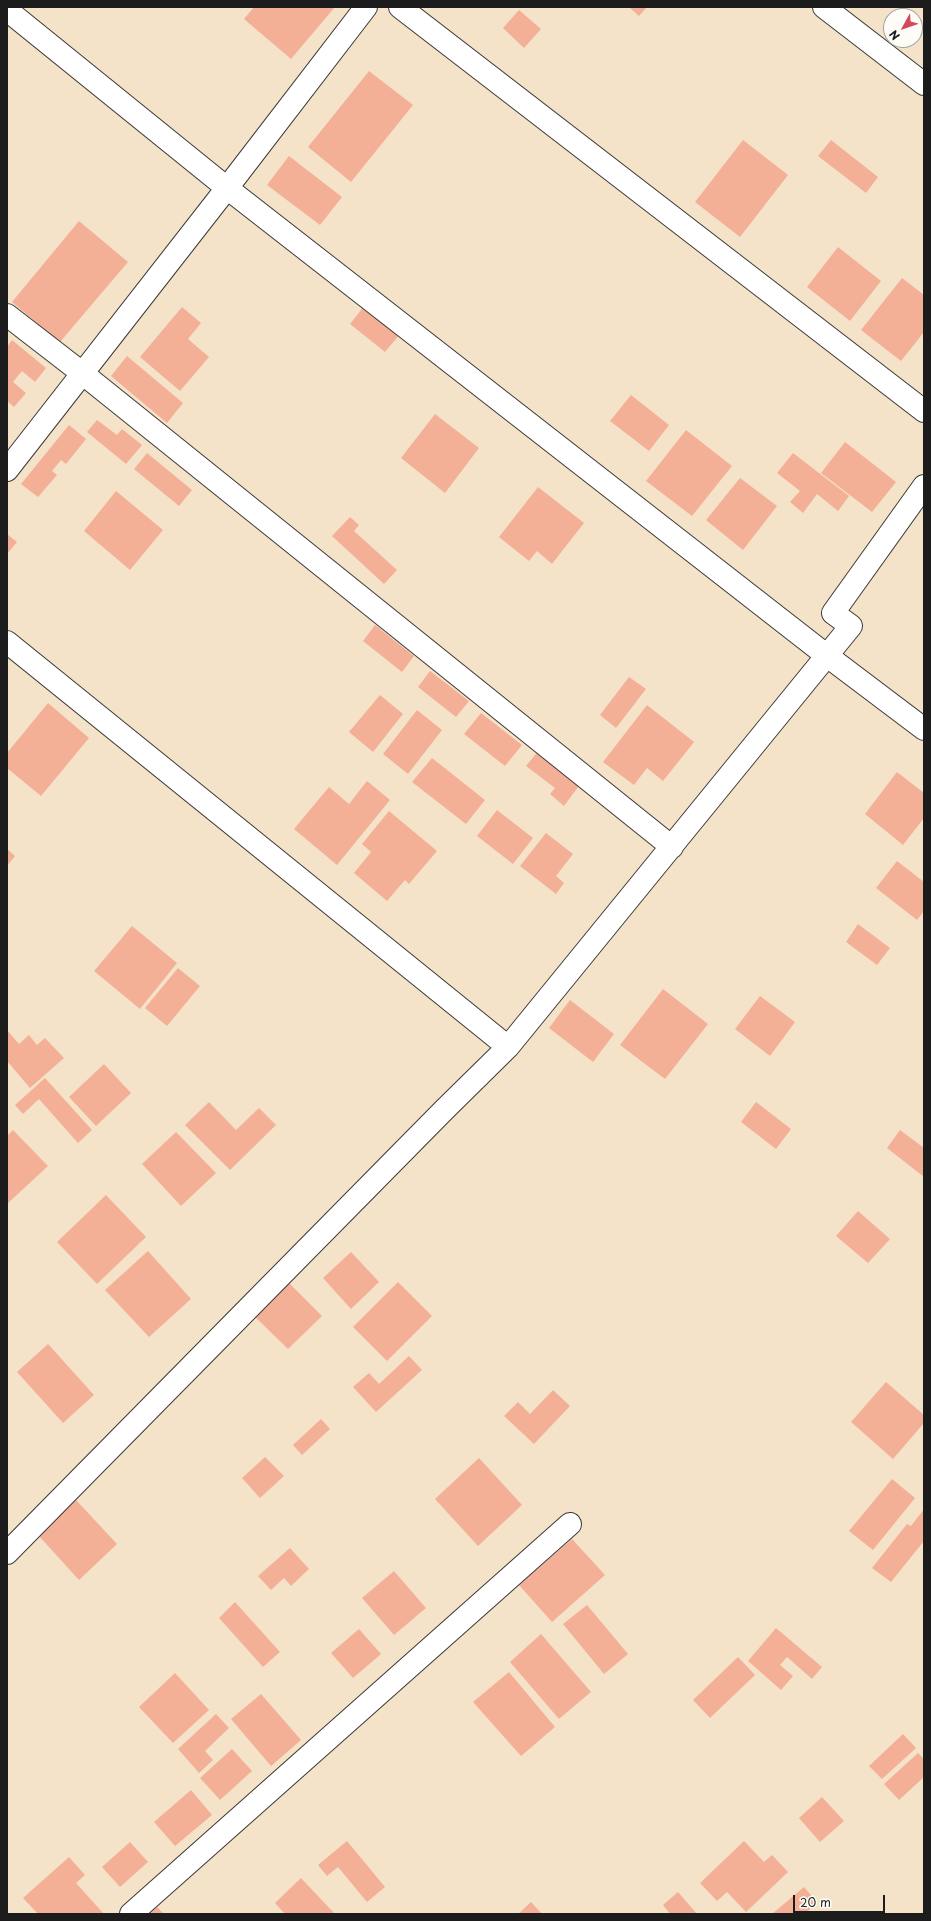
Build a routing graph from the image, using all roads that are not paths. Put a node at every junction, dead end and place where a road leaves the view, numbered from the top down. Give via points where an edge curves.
1 (366, 7) edge
2 (400, 7) edge
3 (824, 7) edge
4 (7, 10) edge
5 (924, 84) edge
6 (228, 188) junction
7 (7, 315) edge
8 (82, 373) junction
9 (924, 411) edge
10 (7, 470) edge
11 (924, 486) edge
12 (7, 642) edge
13 (826, 655) junction
14 (924, 729) edge
15 (672, 846) junction
16 (508, 1047) junction
17 (570, 1524) dead end
18 (7, 1552) edge
19 (131, 1914) edge

1 - 6 street
2 - 9 street
3 - 5 street
4 - 6 street
6 - 8 street
6 - 13 street
7 - 8 street
8 - 10 street
8 - 15 street
11 - 13 street via 832,613 851,626
12 - 16 street
13 - 14 street
13 - 15 street
15 - 16 street
16 - 18 street
17 - 19 street

